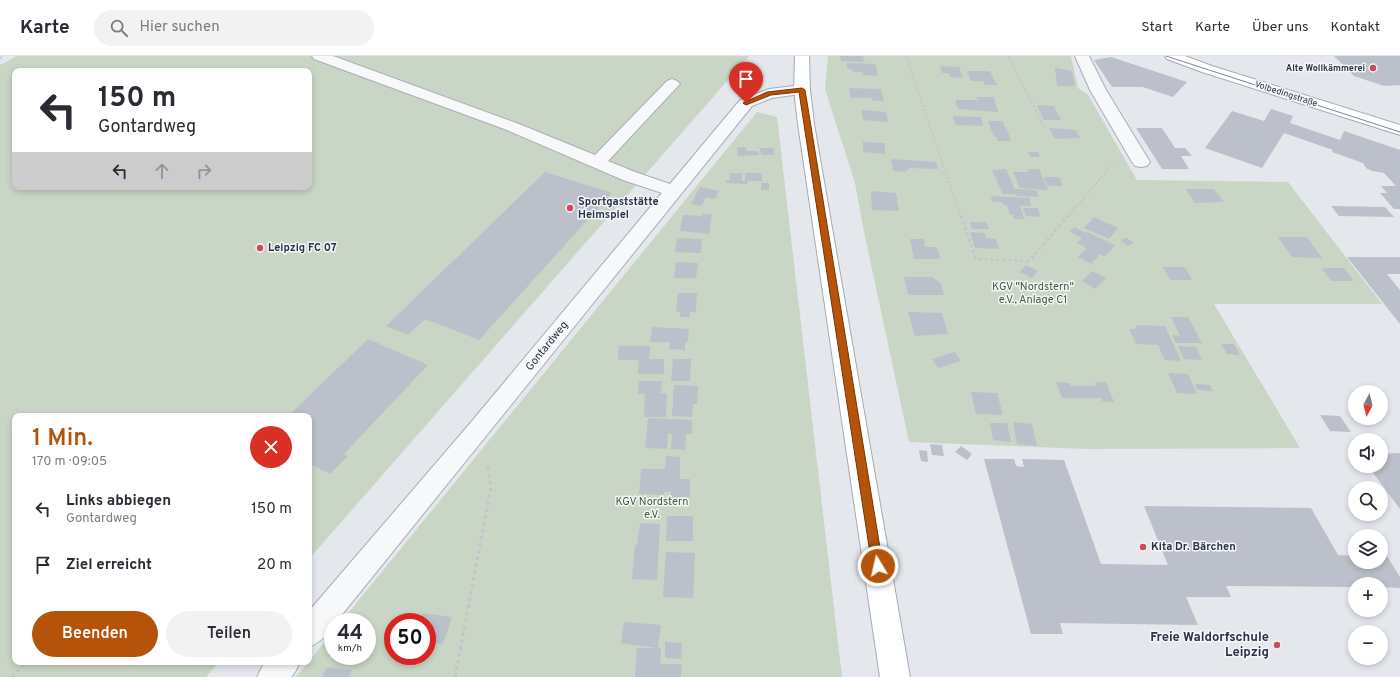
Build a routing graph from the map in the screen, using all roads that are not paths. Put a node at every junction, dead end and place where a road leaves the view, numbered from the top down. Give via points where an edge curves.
1 (319, 56) edge
2 (802, 56) edge
3 (1082, 56) edge
4 (1172, 56) edge
5 (672, 84) dead end
6 (802, 90) junction
7 (1400, 130) edge
8 (1141, 162) road end
9 (597, 163) junction
10 (674, 191) junction
11 (312, 629) edge
12 (282, 665) edge
13 (272, 677) edge
14 (895, 677) edge

1 - 9 street via 513,127
2 - 6 main road
3 - 8 street via 1098,90
4 - 7 main road, Volbedingstraße
5 - 9 street
6 - 10 street, Gontardweg via 769,94 746,103
6 - 14 main road
9 - 10 street
10 - 11 street, Gontardweg
12 - 13 street

